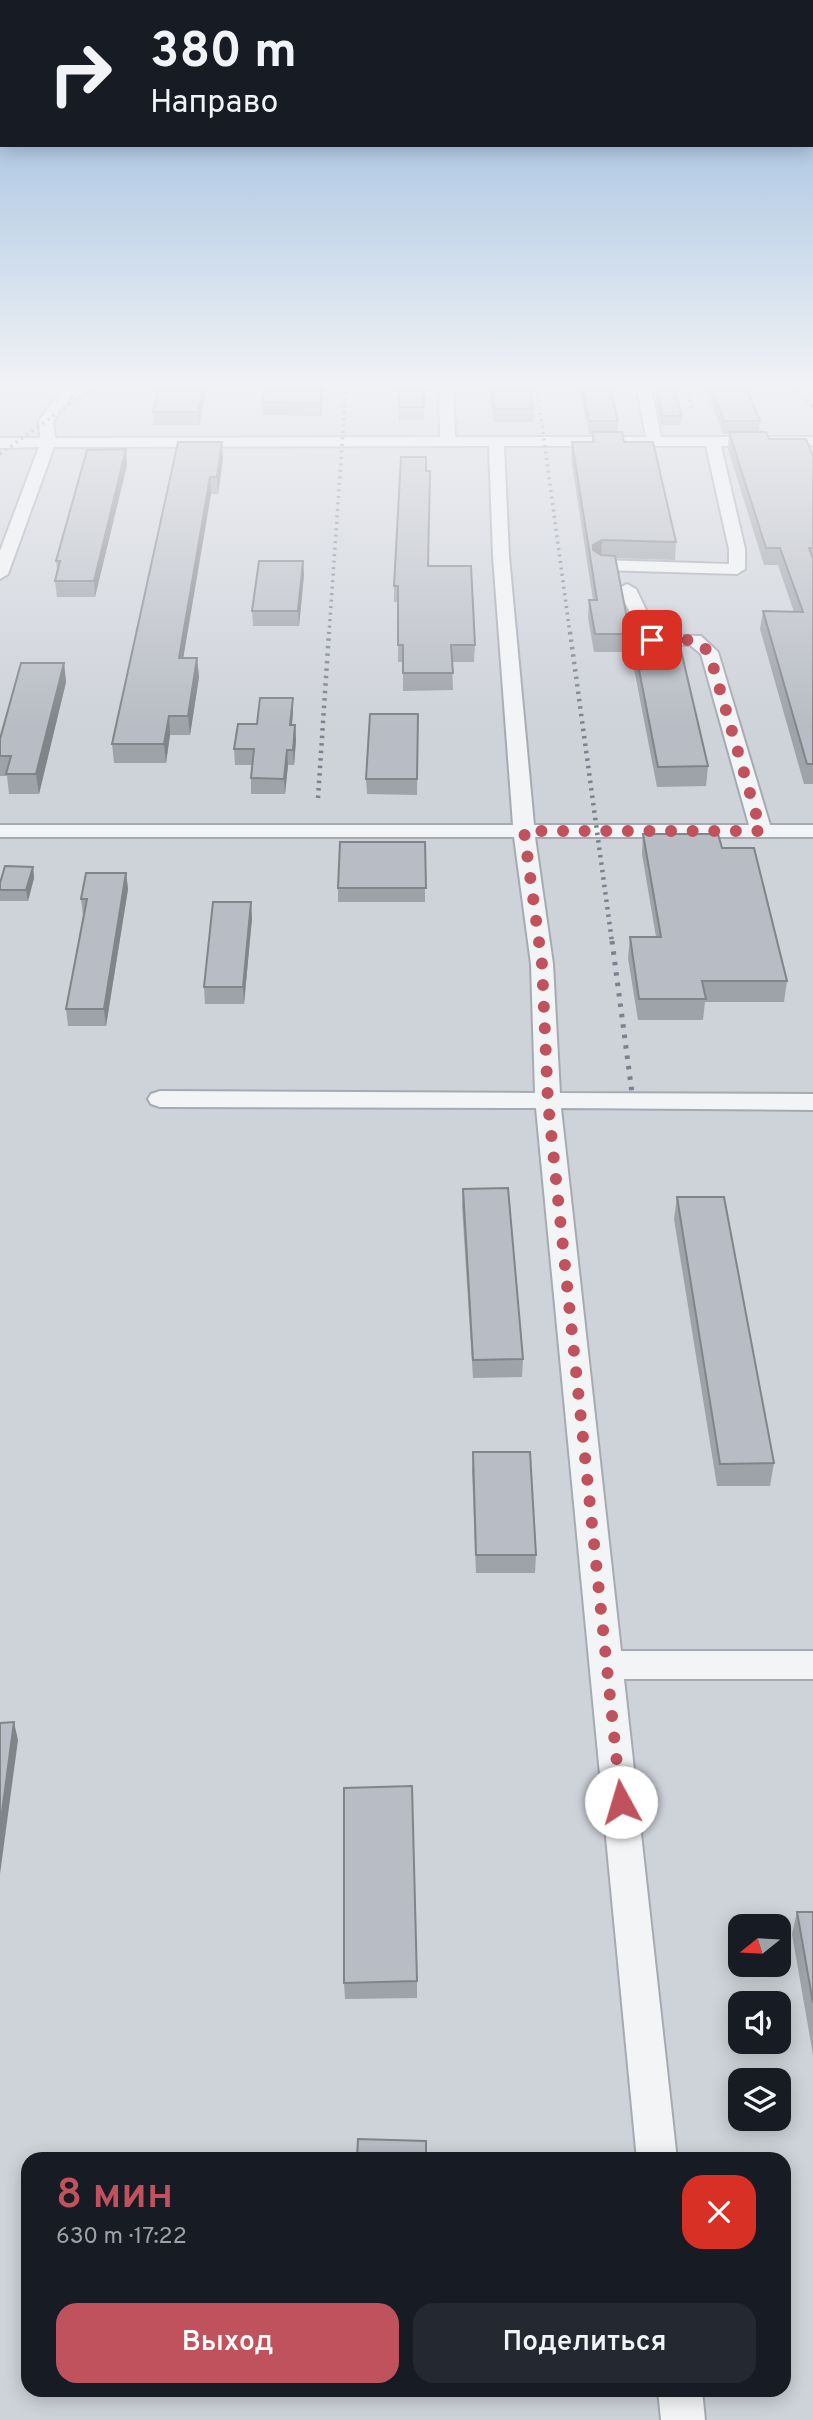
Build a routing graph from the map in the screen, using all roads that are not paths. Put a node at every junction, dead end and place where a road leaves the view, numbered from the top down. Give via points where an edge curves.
1 (27, 500) edge
2 (499, 500) edge
3 (726, 500) edge
4 (601, 565) edge
5 (0, 574) edge
6 (627, 589) dead end
7 (0, 831) edge
8 (524, 831) junction
9 (761, 831) junction
10 (813, 831) edge
11 (160, 1099) dead end
12 (813, 1102) edge
13 (548, 1103) junction
14 (607, 1665) junction
15 (813, 1665) edge
16 (656, 2152) edge
17 (681, 2397) edge
18 (683, 2420) edge

1 - 5 lane
2 - 8 lane
3 - 4 lane via 737,569
6 - 9 lane via 652,640 695,640 709,652
7 - 8 lane
8 - 9 lane
8 - 13 lane via 542,964
9 - 10 lane
11 - 13 lane
12 - 13 lane
13 - 14 lane
14 - 15 lane
14 - 16 lane
17 - 18 lane

